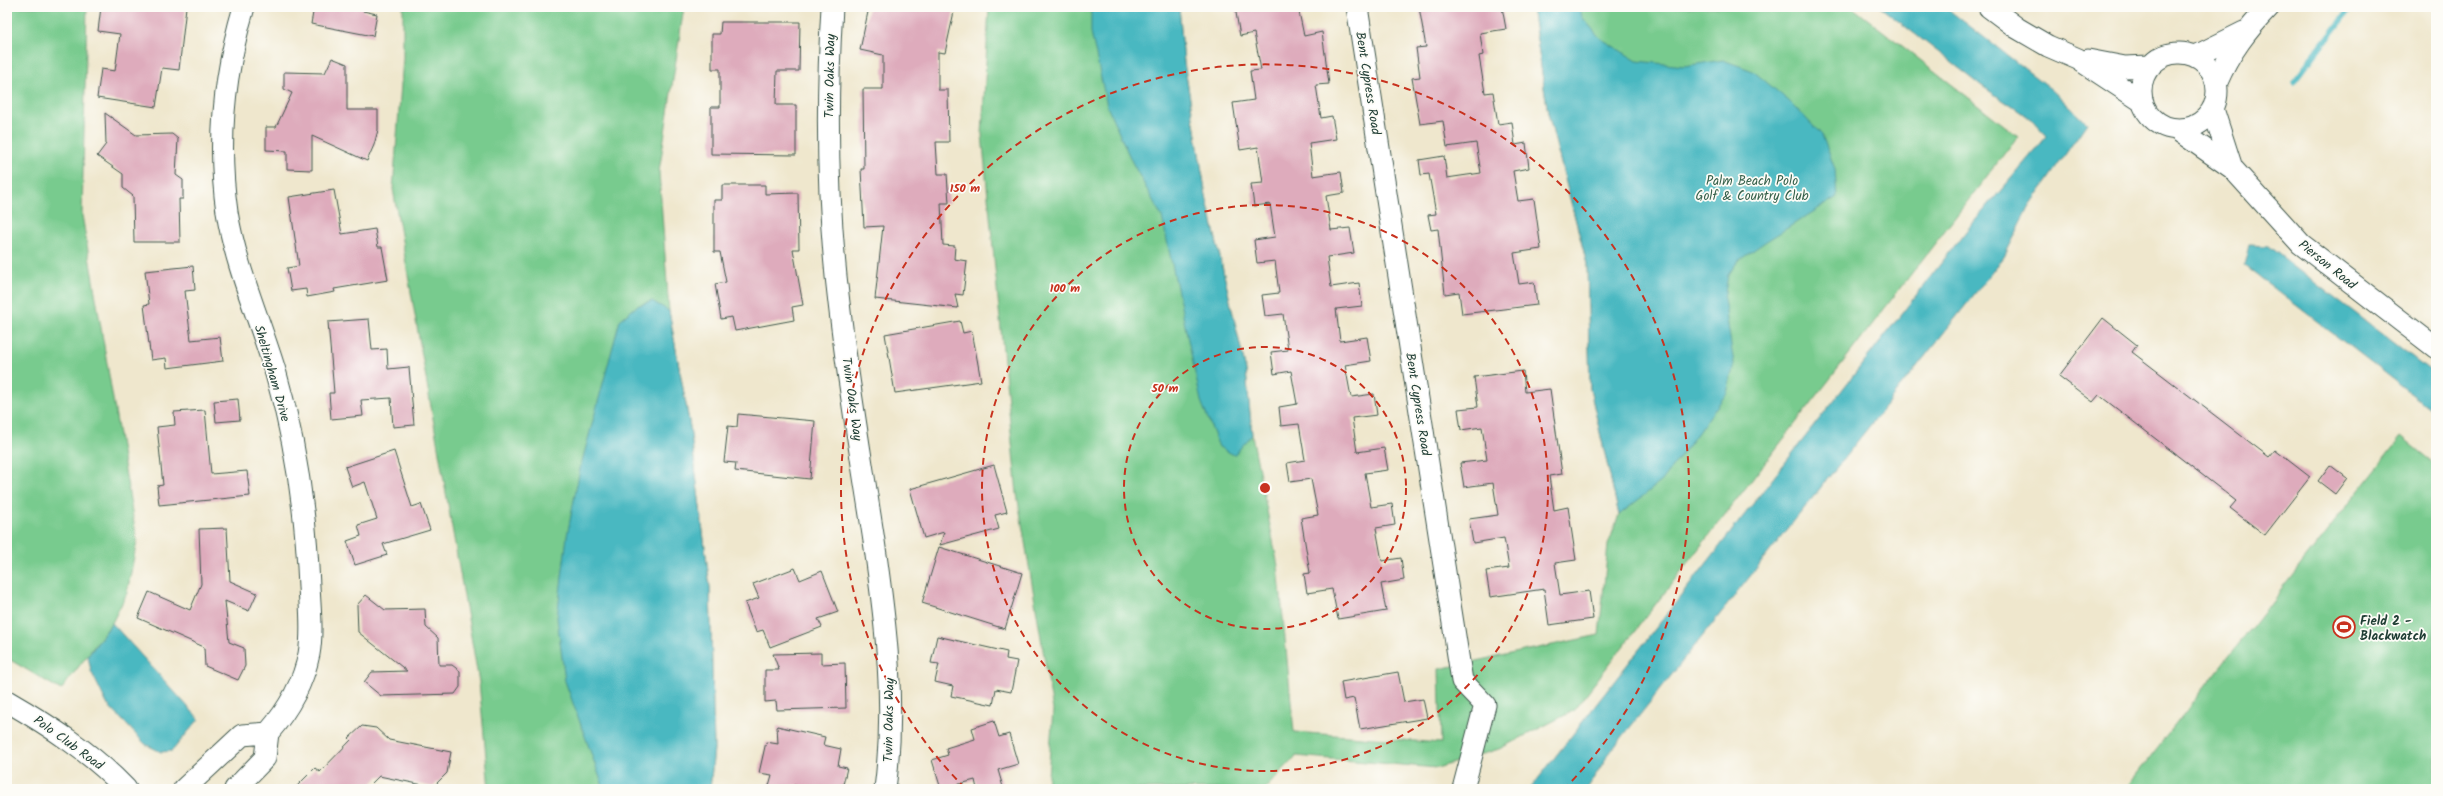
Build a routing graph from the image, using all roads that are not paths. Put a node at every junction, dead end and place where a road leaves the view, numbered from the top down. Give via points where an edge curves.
1 (244, 7) edge
2 (832, 7) edge
3 (1357, 7) edge
4 (1990, 7) edge
5 (2269, 7) edge
6 (2246, 31) junction
7 (2196, 56) junction
8 (2078, 58) junction
9 (2150, 66) junction
10 (2217, 82) junction
11 (2143, 102) junction
12 (2213, 109) junction
13 (2176, 129) junction
14 (2232, 168) junction
15 (2436, 348) edge
16 (7, 701) edge
17 (268, 733) junction
18 (126, 789) edge
19 (184, 789) edge
20 (235, 789) edge
21 (884, 789) edge
22 (1463, 789) edge

1 - 17 street, Sheltingham Drive via 226,83 222,132 224,181 238,261 276,374 291,434 303,510 311,623 309,655 300,685 285,713
2 - 21 street, Twin Oaks Way via 828,132 831,218 839,303 886,624 890,718
3 - 22 street, Bent Cypress Road via 1462,681 1485,705
4 - 8 street via 2017,28 2048,46
5 - 6 street
6 - 7 street
6 - 10 street via 2228,57
7 - 9 street via 2176,53 2166,55
7 - 10 street via 2212,71
8 - 9 street via 2125,67
8 - 11 street
9 - 11 street via 2142,83
10 - 12 street via 2218,91
11 - 13 street via 2146,110 2159,123
12 - 13 street via 2204,120 2190,127
12 - 14 street, Pierson Road
13 - 14 street, Pierson Road
14 - 15 street, Pierson Road via 2301,244
16 - 18 street, Polo Club Road via 76,744
17 - 19 street via 242,735
17 - 20 street via 265,758

